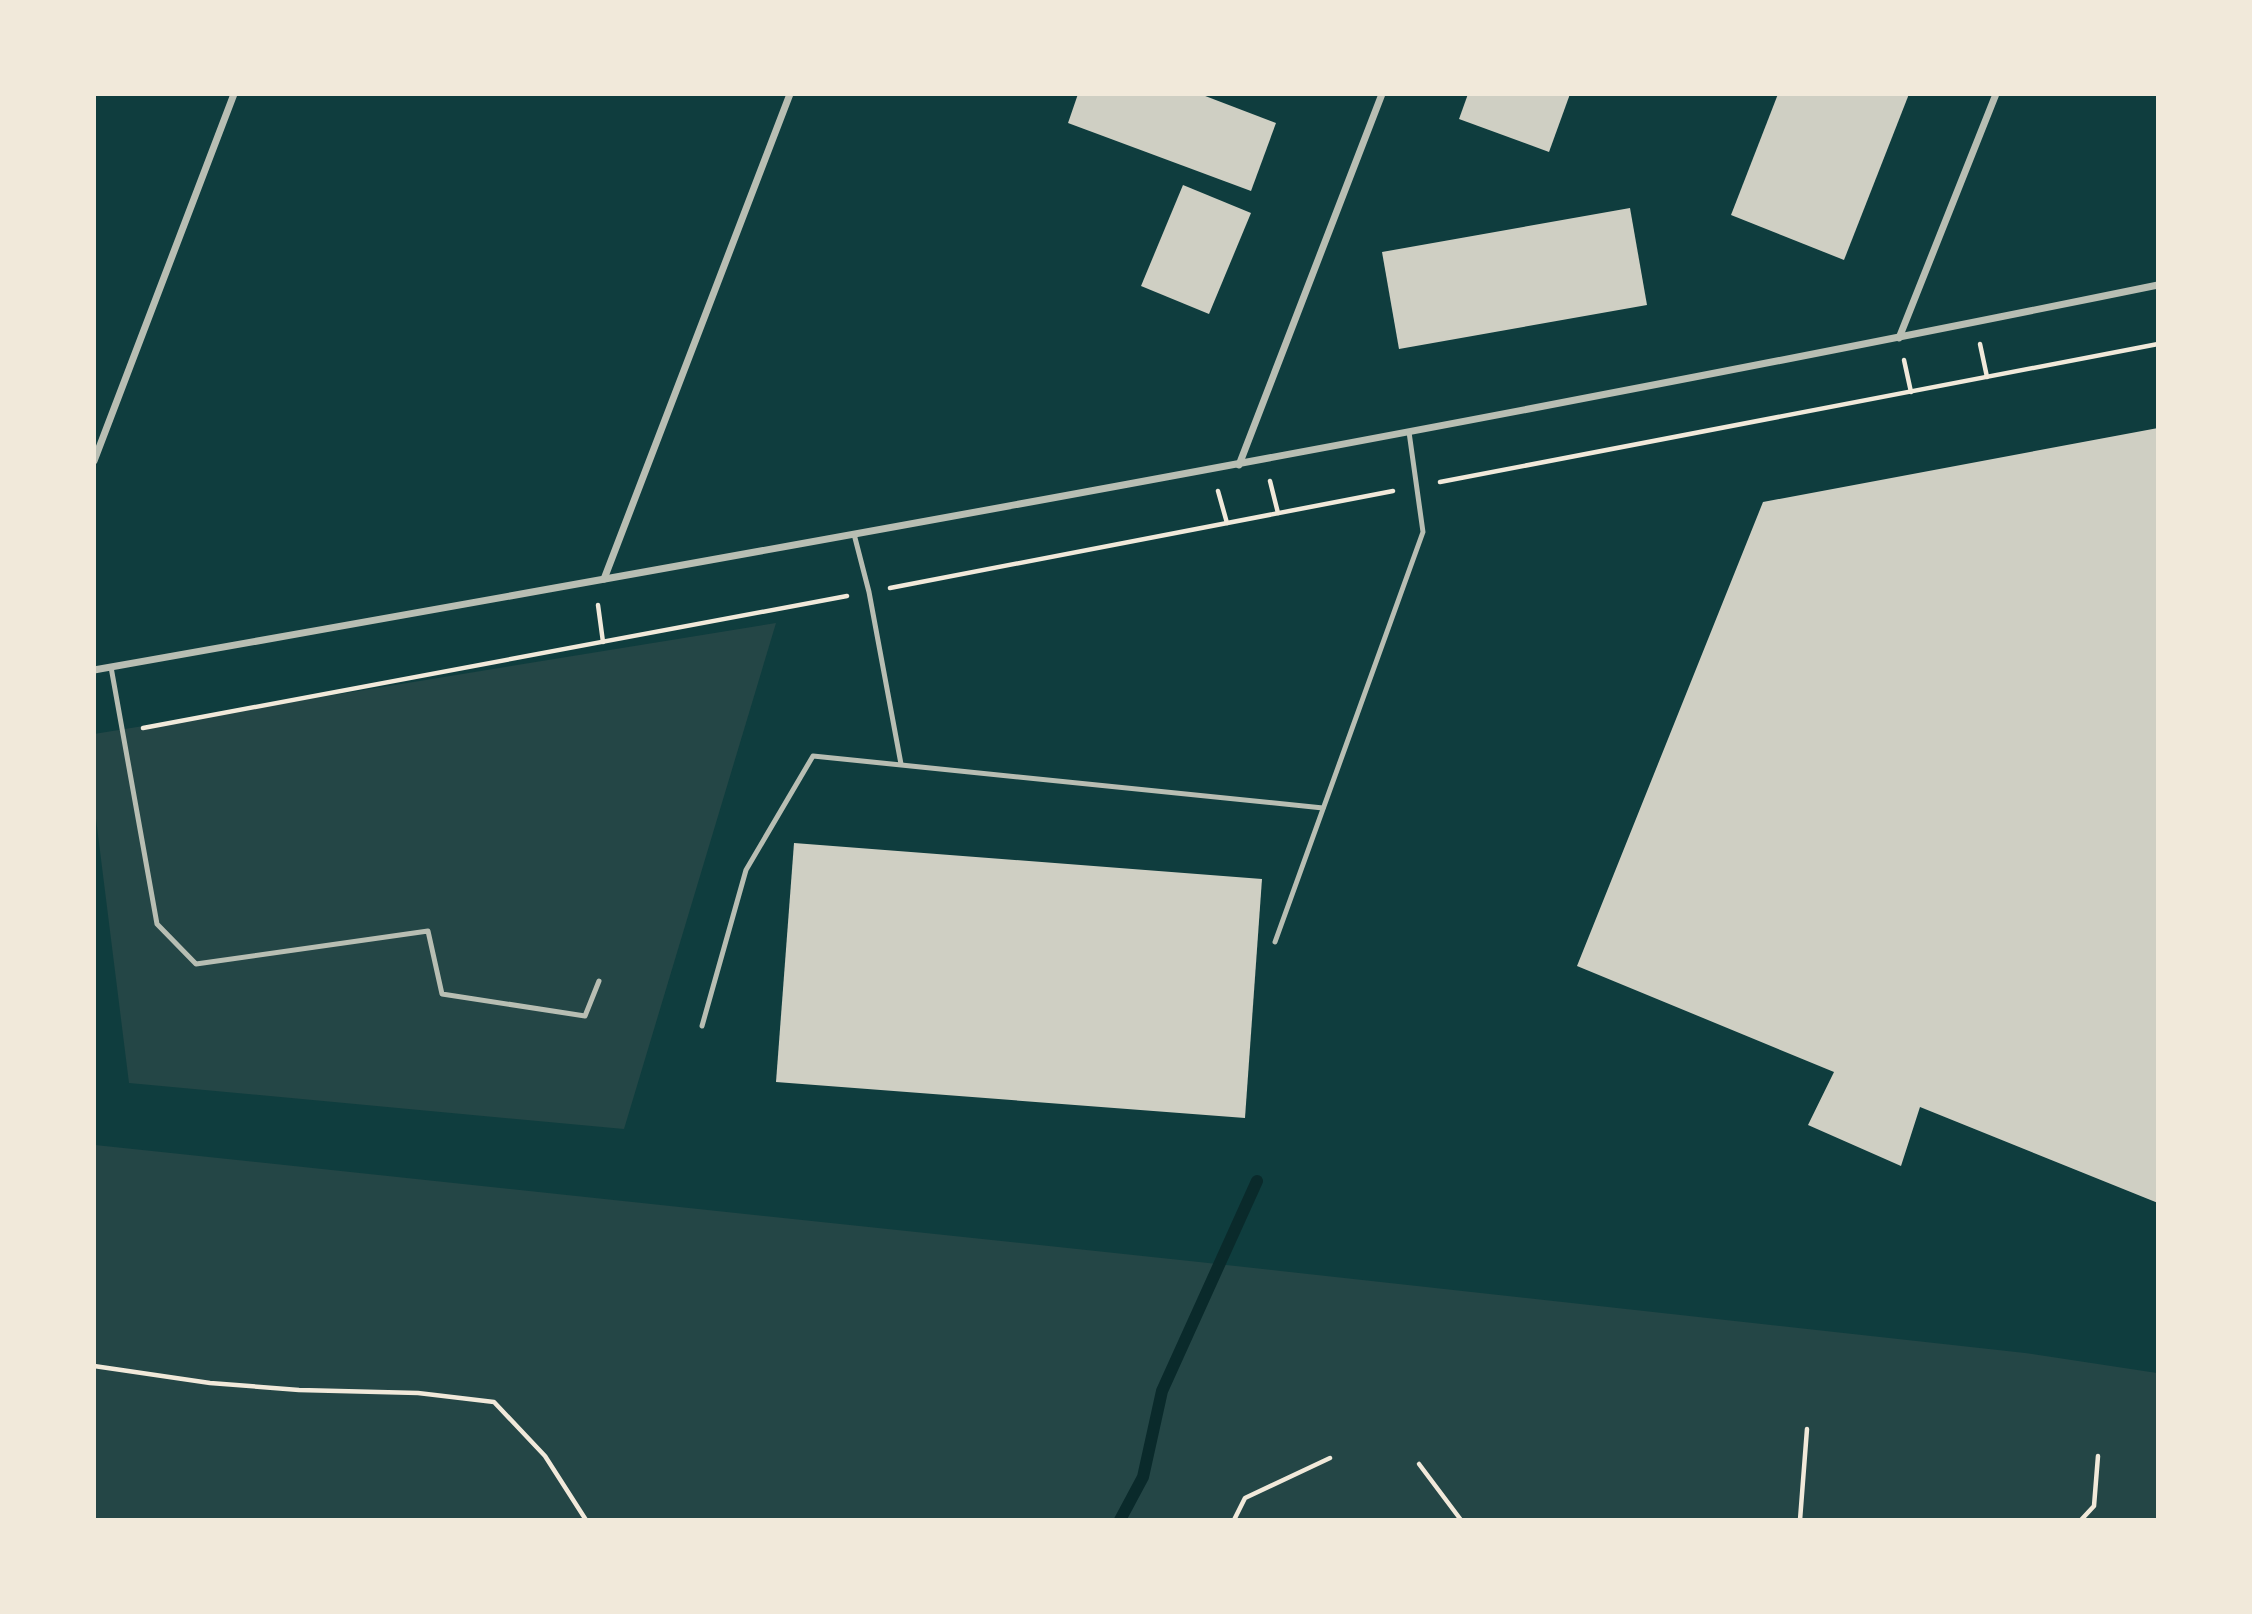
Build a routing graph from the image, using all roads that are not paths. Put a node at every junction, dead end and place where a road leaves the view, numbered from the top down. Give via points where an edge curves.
1 (234, 94) edge
2 (790, 94) edge
3 (1382, 94) edge
4 (1996, 94) edge
5 (2158, 285) edge
6 (1899, 338) junction
7 (1409, 432) junction
8 (94, 461) edge
9 (1239, 465) junction
10 (854, 534) junction
11 (604, 579) junction
12 (111, 667) junction
13 (94, 670) edge
14 (901, 764) junction
15 (1323, 808) junction
16 (1275, 942) dead end
17 (599, 981) dead end
18 (702, 1026) dead end

1 - 8 street
2 - 11 street
3 - 9 street
4 - 6 street
5 - 6 street
6 - 7 street
7 - 9 street
7 - 15 lane via 1423,532
9 - 10 street
10 - 11 street
10 - 14 lane
11 - 12 street
12 - 13 street
12 - 17 lane via 157,924 196,964 428,931 442,994 585,1016
14 - 15 lane
14 - 18 lane via 813,756 746,870
15 - 16 lane

